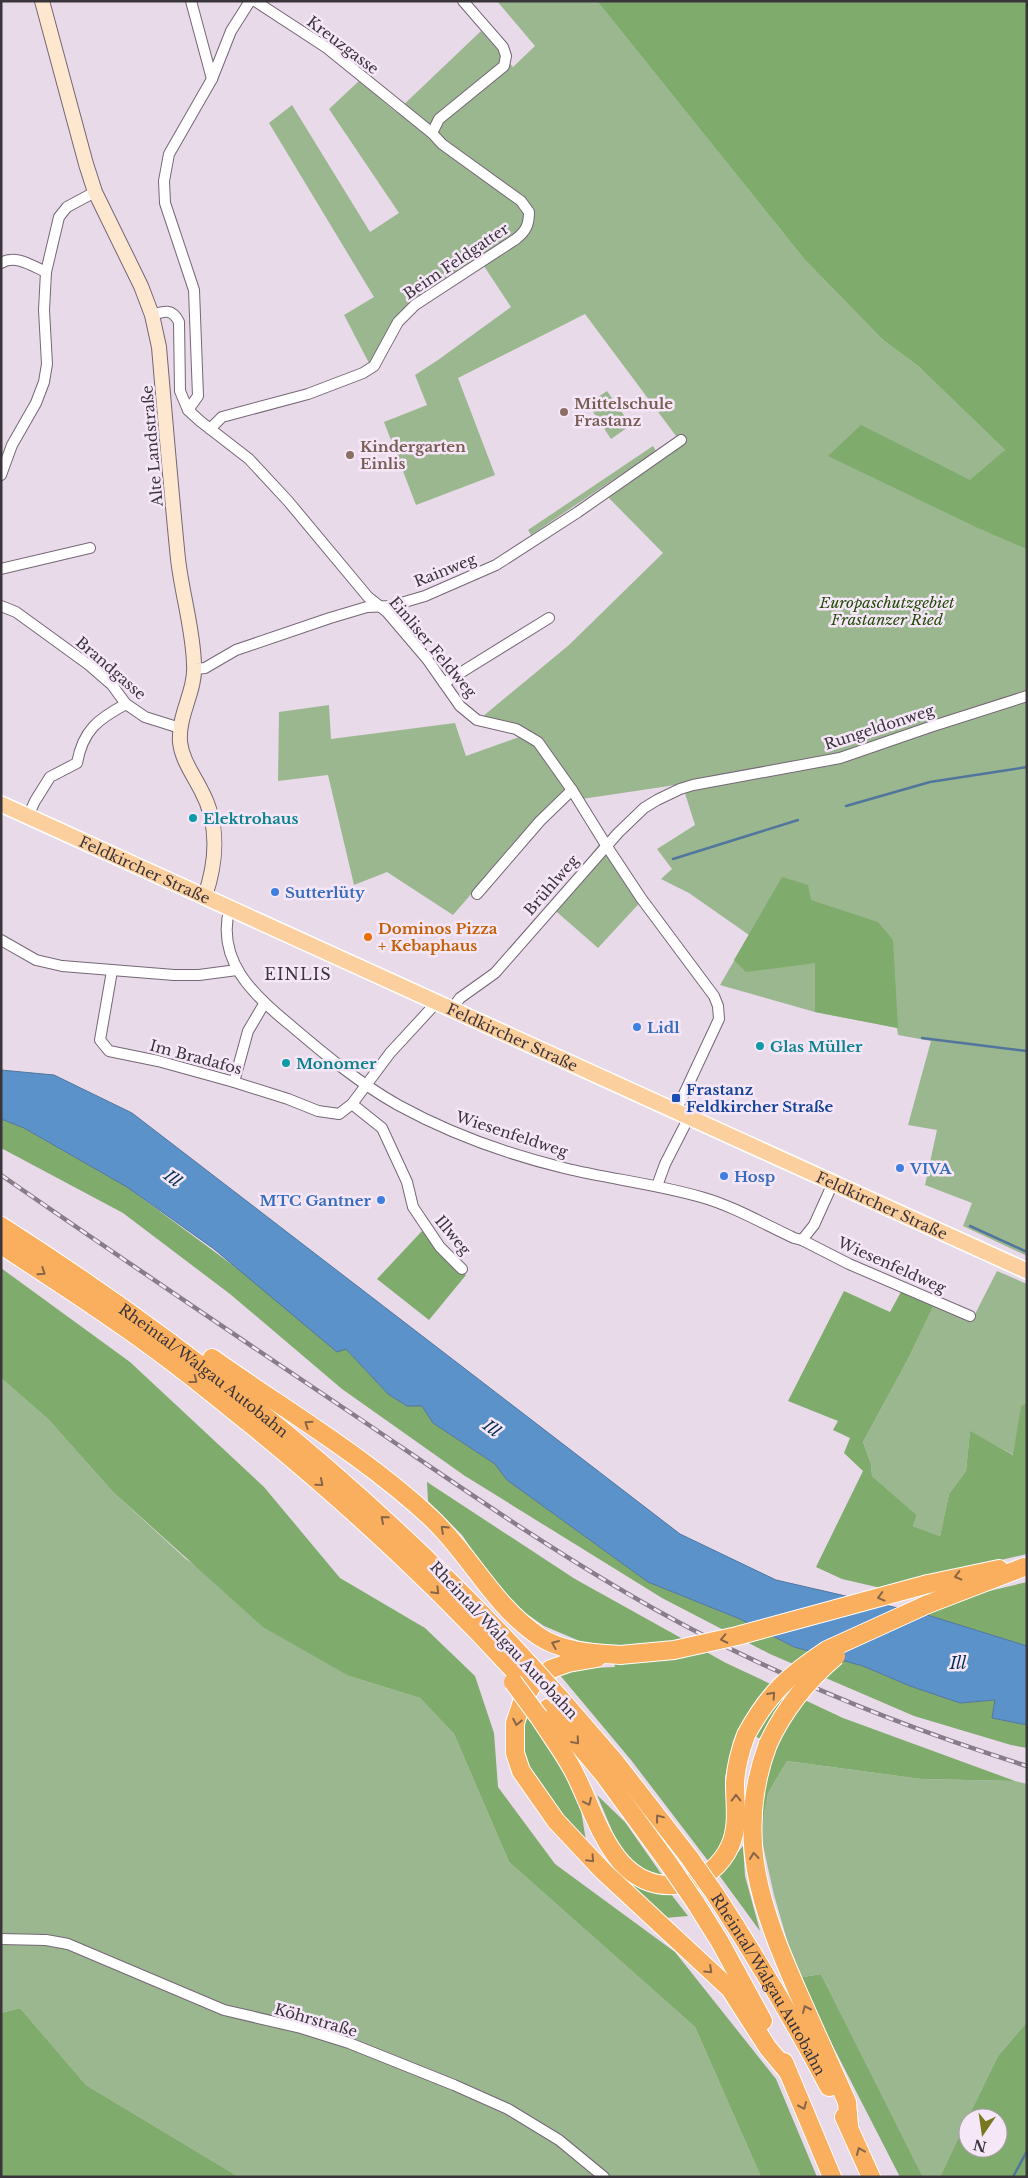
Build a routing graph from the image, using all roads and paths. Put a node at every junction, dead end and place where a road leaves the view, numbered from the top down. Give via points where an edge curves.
1 (42, 1) edge
2 (191, 1) edge
3 (250, 1) edge
4 (255, 1) edge
5 (463, 1) edge
6 (212, 79) junction
7 (432, 133) junction
8 (95, 192) junction
9 (1, 263) edge
10 (46, 272) junction
11 (152, 315) junction
12 (188, 410) junction
13 (210, 429) junction
14 (681, 440) dead end
15 (6, 446) edge
16 (1, 475) edge
17 (90, 548) dead end
18 (1, 569) edge
19 (1, 606) edge
20 (380, 606) junction
21 (549, 618) dead end
22 (195, 669) junction
23 (444, 683) junction
24 (1027, 696) edge
25 (126, 704) junction
26 (180, 728) junction
27 (680, 789) joint
28 (572, 790) junction
29 (1, 804) edge
30 (28, 816) junction
31 (606, 845) junction
32 (477, 894) dead end
33 (205, 896) junction
34 (230, 907) junction
35 (1, 940) edge
36 (237, 970) junction
37 (112, 971) junction
38 (437, 1002) junction
39 (264, 1004) junction
40 (452, 1009) junction
41 (234, 1082) junction
42 (367, 1085) junction
43 (352, 1104) junction
44 (682, 1114) junction
45 (833, 1183) junction
46 (657, 1186) junction
47 (1, 1226) edge
48 (802, 1240) junction
49 (1, 1245) edge
50 (462, 1269) dead end
51 (1026, 1271) edge
52 (970, 1316) dead end
53 (144, 1322) junction
54 (1025, 1566) edge
55 (860, 1636) junction
56 (620, 1655) junction
57 (521, 1674) junction
58 (548, 1707) junction
59 (1, 1939) edge
60 (788, 2072) junction
61 (849, 2126) junction
62 (604, 2177) edge
63 (832, 2177) edge
64 (871, 2177) edge

1 - 8 main road, Alte Landstraße
2 - 6 street
3 - 6 street via 231,31
4 - 7 street, Kreuzgasse via 327,48
5 - 7 street via 503,47 506,56 504,66 439,119
6 - 12 street via 169,154 165,168 165,203 194,290 198,396
7 - 13 street, Beim Feldgatter via 442,144 521,202 529,212 525,231 415,305 398,322 374,366 363,374 308,394 222,417
8 - 10 street via 67,207 60,217
8 - 11 main road, Alte Landstraße via 142,286
9 - 10 street via 8,259 18,260
10 - 15 street via 46,373 38,398
11 - 12 street via 169,311 179,322 180,391
11 - 22 main road, Alte Landstraße via 160,347 178,560
12 - 13 street, Einliser Feldweg
13 - 20 street, Einliser Feldweg via 249,459 368,597
14 - 20 street, Rainweg via 496,565 425,596
15 - 16 street
17 - 18 street
19 - 25 street, Brandgasse via 16,612 89,665 112,685
20 - 22 street, Rainweg via 330,618 264,640 236,650 205,668
20 - 23 street, Einliser Feldweg
21 - 23 street
22 - 26 main road, Alte Landstraße
23 - 28 street, Einliser Feldweg via 460,706 477,720 516,729 538,742
24 - 27 street, Rungeldonweg via 840,758
25 - 26 street, Brandgasse via 145,717
25 - 30 street via 106,715 90,730 80,745 77,763 50,777
26 - 33 main road, Alte Landstraße via 182,754 208,802 214,826 210,883
27 - 31 street, Brühlweg via 644,808
28 - 31 street, Einliser Feldweg
28 - 32 street via 540,821
29 - 30 main road, Feldkircher Straße
30 - 33 main road, Feldkircher Straße
31 - 40 street, Brühlweg via 495,973 460,998
31 - 44 street, Einliser Feldweg via 718,1006 719,1019
33 - 34 main road, Feldkircher Straße
34 - 36 street, Wiesenfeldweg via 227,927
34 - 38 main road, Feldkircher Straße
35 - 37 street via 36,960
36 - 37 street via 199,975
36 - 39 street, Wiesenfeldweg
37 - 41 street, Im Bradafos via 100,1040 109,1051
38 - 40 main road, Feldkircher Straße
38 - 42 street via 390,1053
39 - 41 street via 248,1031
39 - 42 street, Wiesenfeldweg
40 - 44 main road, Feldkircher Straße
41 - 43 street, Im Bradafos via 328,1114 339,1114
42 - 43 street, Im Bradafos
42 - 46 street, Wiesenfeldweg via 422,1117 515,1154 564,1168
43 - 50 street, Illweg via 382,1128 421,1220
44 - 45 main road, Feldkircher Straße
44 - 46 street
45 - 48 street via 814,1225
45 - 51 main road, Feldkircher Straße
46 - 48 street, Wiesenfeldweg via 702,1197
47 - 53 highway, Rheintal/Walgau Autobahn
48 - 52 street, Wiesenfeldweg
49 -> 57 highway, Rheintal/Walgau Autobahn via 112,1318 290,1457 428,1582
56 -> 53 highway via 562,1647 542,1638 518,1621 495,1597 450,1536 379,1473 197,1348
57 -> 53 highway, Rheintal/Walgau Autobahn via 481,1612 402,1534 210,1370
54 - 55 highway via 893,1618
54 -> 56 highway, bridge via 982,1571 674,1650
58 -> 55 highway, bridge via 574,1773 616,1858 641,1878 664,1885 688,1884 718,1864 728,1850 736,1827 737,1766 746,1735 763,1705 785,1681 827,1650
61 -> 55 highway, bridge via 847,2102 768,1919 755,1872 752,1812 756,1785 775,1729 798,1693
56 -> 60 highway via 568,1663 551,1669 535,1681 522,1702 515,1723 515,1753 521,1772 556,1820 603,1871 730,1989 768,2048
57 - 58 highway, Rheintal/Walgau Autobahn
58 -> 60 highway, Rheintal/Walgau Autobahn, bridge via 604,1775 695,1902 745,1986
61 -> 58 highway, Rheintal/Walgau Autobahn, bridge via 756,1956 689,1857 616,1762
59 - 62 street, Köhrstraße via 68,1944 224,2010 301,2028 358,2047 508,2109 559,2140
60 -> 63 highway, Rheintal/Walgau Autobahn
64 -> 61 highway, Rheintal/Walgau Autobahn

